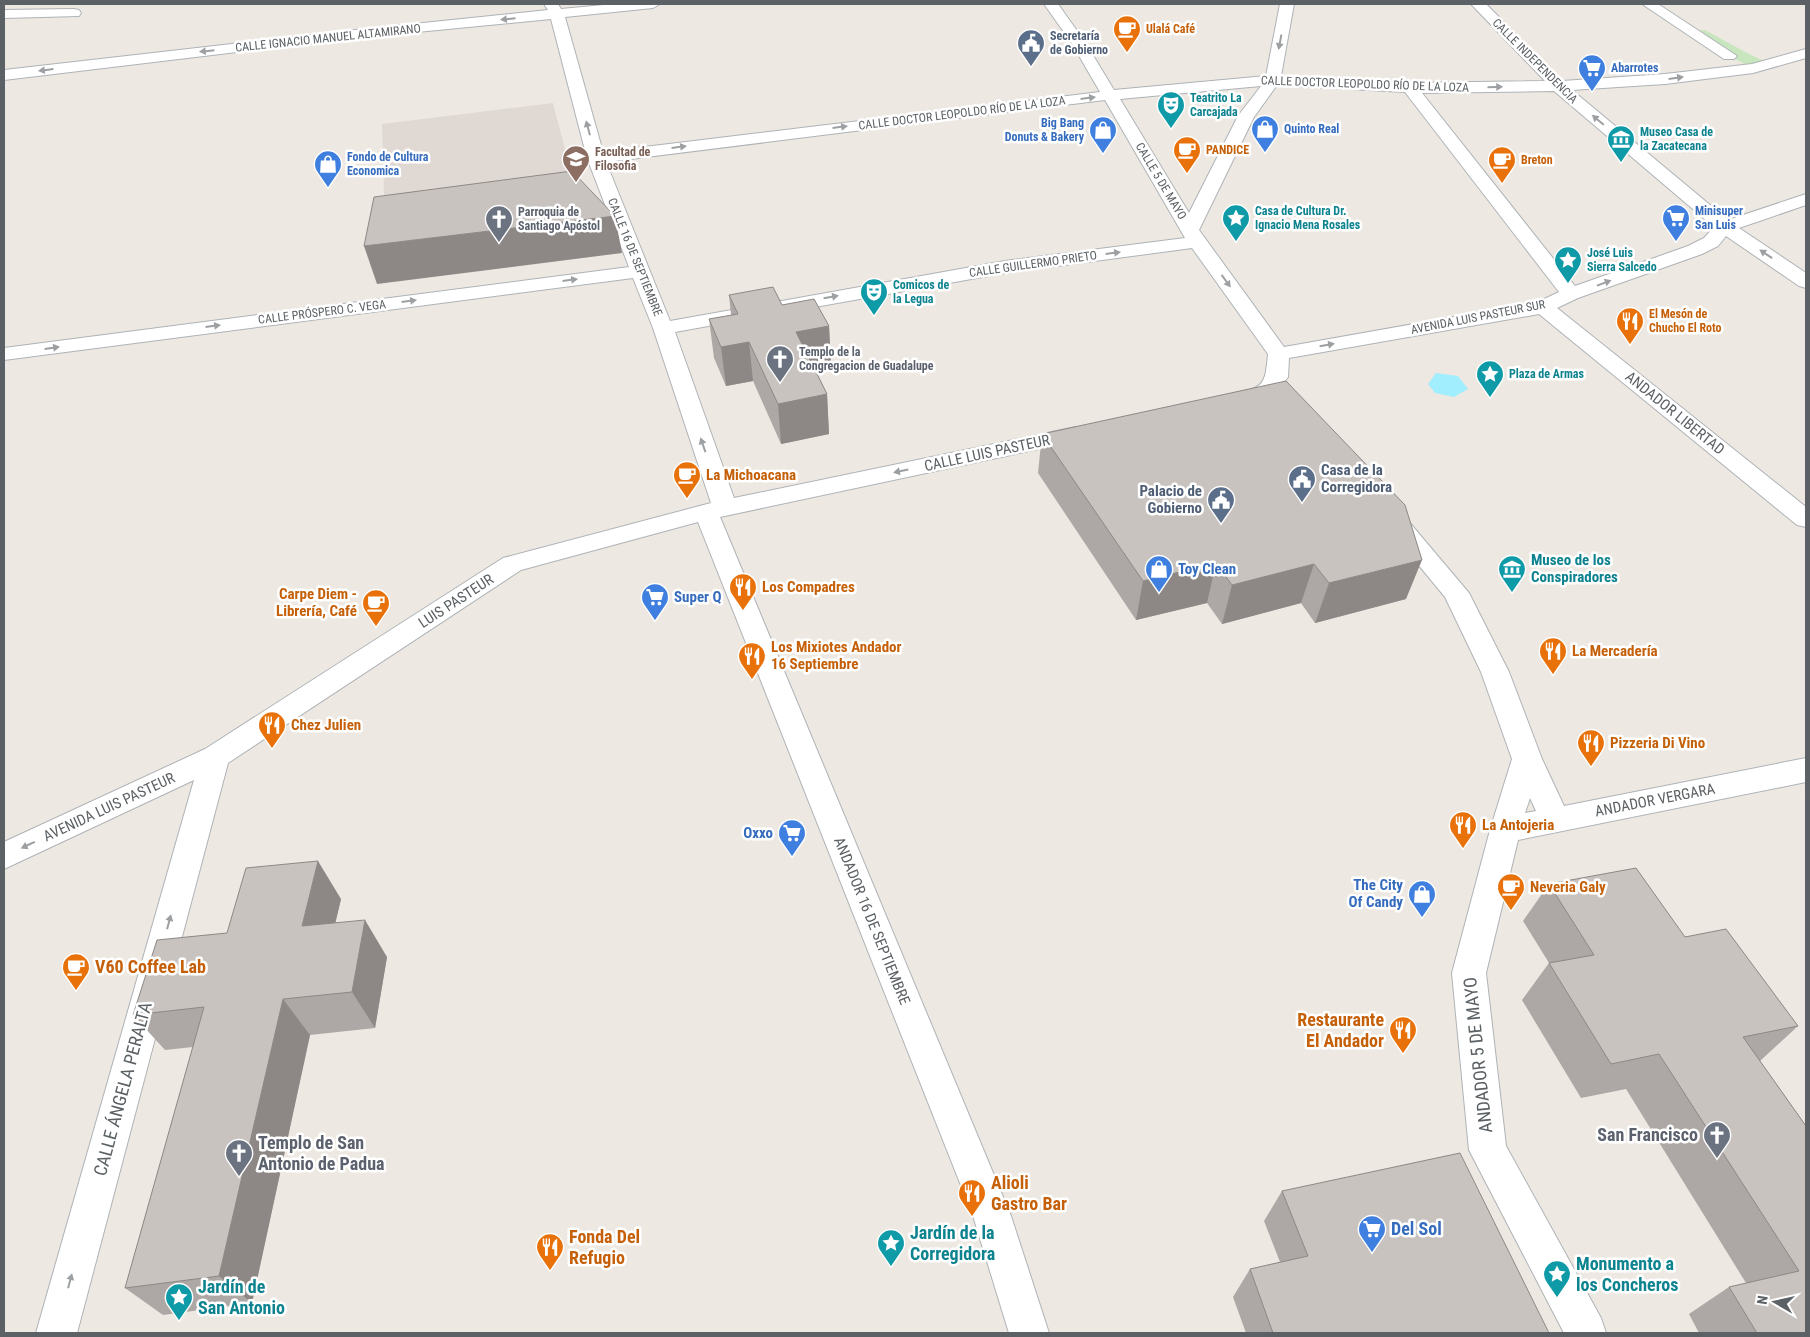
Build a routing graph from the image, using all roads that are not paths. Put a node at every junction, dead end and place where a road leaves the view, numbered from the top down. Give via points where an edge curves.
1 (653, 4) edge
2 (1051, 4) edge
3 (1288, 4) edge
4 (1478, 4) edge
5 (1649, 4) edge
6 (554, 9) edge
7 (74, 13) dead end
8 (4, 14) edge
9 (1806, 53) edge
10 (1729, 56) dead end
11 (4, 75) edge
12 (1273, 80) junction
13 (1558, 86) junction
14 (1410, 88) junction
15 (1110, 95) junction
16 (596, 158) junction
17 (1806, 199) edge
18 (1725, 227) junction
19 (1193, 235) junction
20 (640, 271) junction
21 (1806, 282) edge
22 (1571, 294) junction
23 (1544, 307) junction
24 (663, 328) junction
25 (4, 354) edge
26 (1280, 354) junction
27 (1225, 402) edge
28 (1100, 429) edge
29 (1379, 503) edge
30 (715, 510) junction
31 (1806, 519) edge
32 (215, 757) junction
33 (1527, 759) junction
34 (1806, 770) edge
35 (1555, 820) junction
36 (1505, 830) junction
37 (4, 856) edge
38 (56, 1333) edge
39 (1028, 1333) edge
40 (1586, 1333) edge

1 - 6 street, CALLE IGNACIO MANUEL ALTAMIRANO
2 - 15 street, CALLE 5 DE MAYO
3 -> 12 street
4 - 13 street, CALLE INDEPENDENCIA
5 - 10 street
6 -> 11 street, CALLE IGNACIO MANUEL ALTAMIRANO
16 -> 6 street, CALLE 16 DE SEPTIEMBRE
7 - 8 street
13 -> 9 street, CALLE DOCTOR LEOPOLDO RÍO DE LA LOZA via 1665,79 1753,68
12 - 14 street, CALLE DOCTOR LEOPOLDO RÍO DE LA LOZA
12 - 15 street, CALLE DOCTOR LEOPOLDO RÍO DE LA LOZA
12 - 19 street via 1246,116
14 -> 13 street, CALLE DOCTOR LEOPOLDO RÍO DE LA LOZA
18 -> 13 street, CALLE INDEPENDENCIA
14 - 22 street
16 -> 15 street, CALLE DOCTOR LEOPOLDO RÍO DE LA LOZA
15 - 19 street, CALLE 5 DE MAYO
16 - 20 street, CALLE 16 DE SEPTIEMBRE
17 - 18 street, AVENIDA LUIS PASTEUR SUR
21 -> 18 street, CALLE INDEPENDENCIA
22 -> 18 street, AVENIDA LUIS PASTEUR SUR via 1695,250 1711,242
24 -> 19 street, CALLE GUILLERMO PRIETO
19 -> 26 street, CALLE 5 DE MAYO
20 - 24 street, CALLE 16 DE SEPTIEMBRE
25 -> 20 street, CALLE PRÓSPERO C. VEGA
22 - 23 street, AVENIDA LUIS PASTEUR SUR
26 -> 23 street, AVENIDA LUIS PASTEUR SUR
23 - 31 street, ANDADOR LIBERTAD
30 -> 24 street, CALLE 16 DE SEPTIEMBRE
26 - 27 street via 1274,403
28 -> 30 street, CALLE LUIS PASTEUR
29 - 33 street via 1456,593 1495,672
30 - 32 street, LUIS PASTEUR via 512,564
30 - 39 street, ANDADOR 16 DE SEPTIEMBRE via 992,1216
32 -> 37 street, AVENIDA LUIS PASTEUR
38 -> 32 street, CALLE ÁNGELA PERALTA
33 - 35 street
33 - 36 street, ANDADOR 5 DE MAYO
34 - 35 street, ANDADOR VERGARA
35 - 36 street, ANDADOR VERGARA
36 - 40 street, ANDADOR 5 DE MAYO via 1469,973 1488,1150

